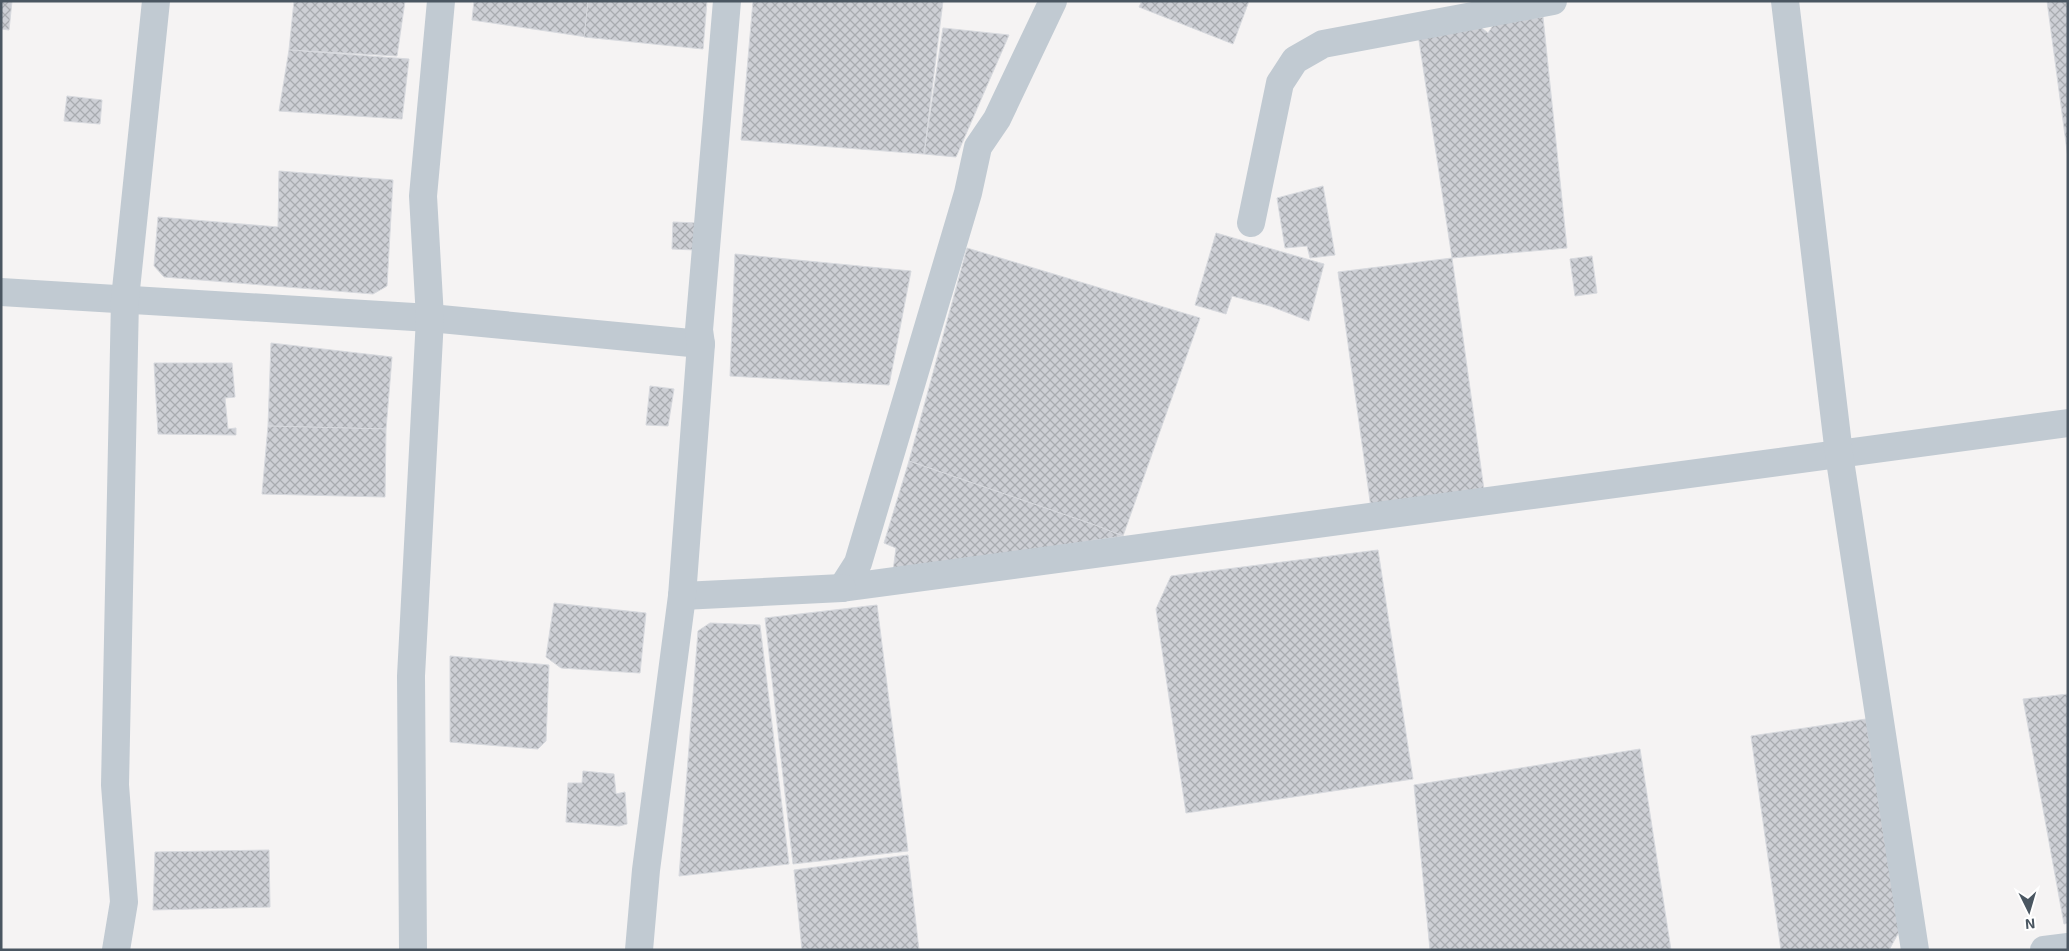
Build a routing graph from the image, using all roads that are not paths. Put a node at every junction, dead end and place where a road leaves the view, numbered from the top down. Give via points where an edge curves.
1 (156, 1) edge
2 (441, 1) edge
3 (727, 1) edge
4 (1053, 1) edge
5 (1553, 1) edge
6 (1785, 1) edge
7 (1251, 223) dead end
8 (1, 292) edge
9 (125, 299) junction
10 (430, 318) junction
11 (701, 344) junction
12 (2068, 423) edge
13 (1839, 454) junction
14 (842, 588) junction
15 (682, 596) junction
16 (2068, 947) edge
17 (116, 950) edge
18 (413, 950) edge
19 (639, 950) edge
20 (1915, 950) edge
21 (2044, 950) edge

1 - 9 street
2 - 10 street via 423,196
3 - 11 street via 699,330
4 - 14 street via 997,119 978,148 965,203 858,563
5 - 7 street via 1323,44 1295,60 1280,83
6 - 13 street
8 - 9 street
9 - 10 street
9 - 17 street via 115,785 124,902
10 - 11 street
10 - 18 street via 410,676
11 - 15 street
12 - 13 street
13 - 14 street
13 - 20 street
14 - 15 street
15 - 19 street via 646,870
16 - 21 street

